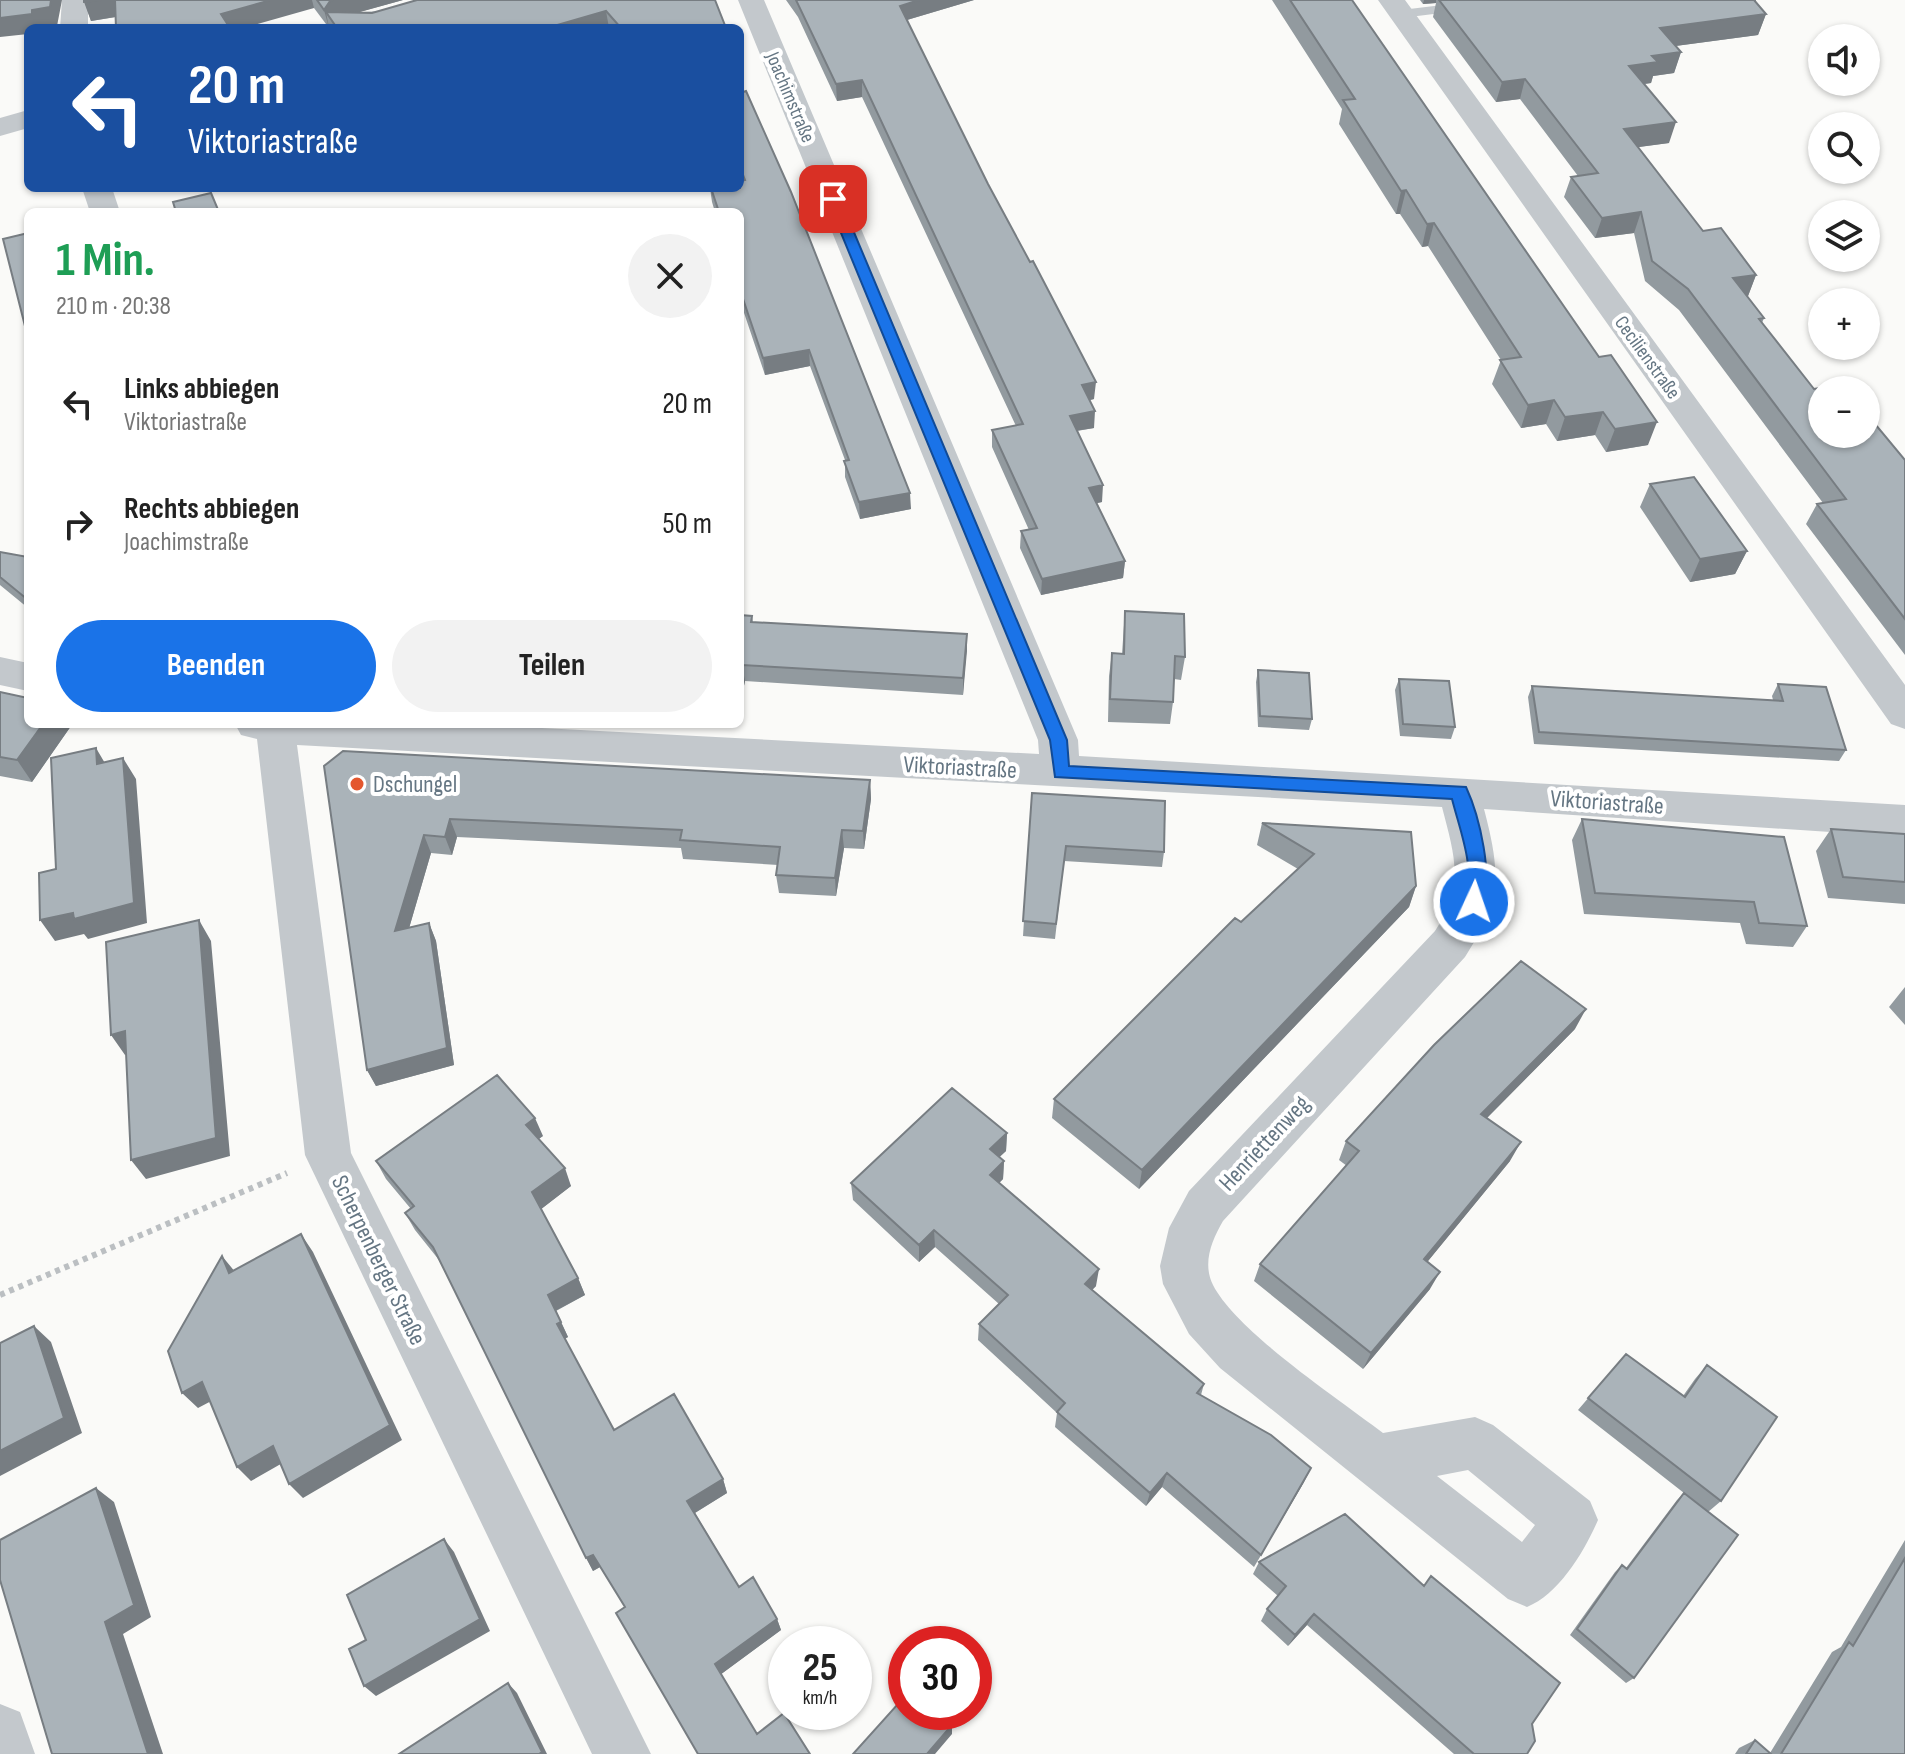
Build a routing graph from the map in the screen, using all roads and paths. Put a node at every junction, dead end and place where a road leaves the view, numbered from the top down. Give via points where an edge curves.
1 (75, 0) edge
2 (751, 0) edge
3 (1515, 0) edge
4 (1396, 7) edge
5 (74, 24) edge
6 (24, 120) edge
7 (0, 127) edge
8 (0, 671) edge
9 (24, 676) edge
10 (1905, 714) edge
11 (269, 728) edge
12 (303, 728) edge
13 (1061, 772) junction
14 (1459, 792) junction
15 (1905, 821) edge
16 (328, 1155) junction
17 (0, 1295) edge
18 (1380, 1460) dead end
19 (0, 1732) edge
20 (6, 1754) edge
21 (622, 1754) edge

1 - 5 street
2 - 13 street, Joachimstraße via 1058,740
3 - 4 lane
4 - 10 street, Cecilienstraße
6 - 7 street
8 - 9 street
11 - 16 street, Scherpenberger Straße
12 - 13 street, Viktoriastraße
13 - 14 street, Viktoriastraße
14 - 15 street, Viktoriastraße
14 - 18 street, Henriettenweg via 1479,887 1469,918 1206,1206 1183,1245 1183,1273 1215,1329
16 - 17 path
16 - 21 street, Scherpenberger Straße
19 - 20 street

